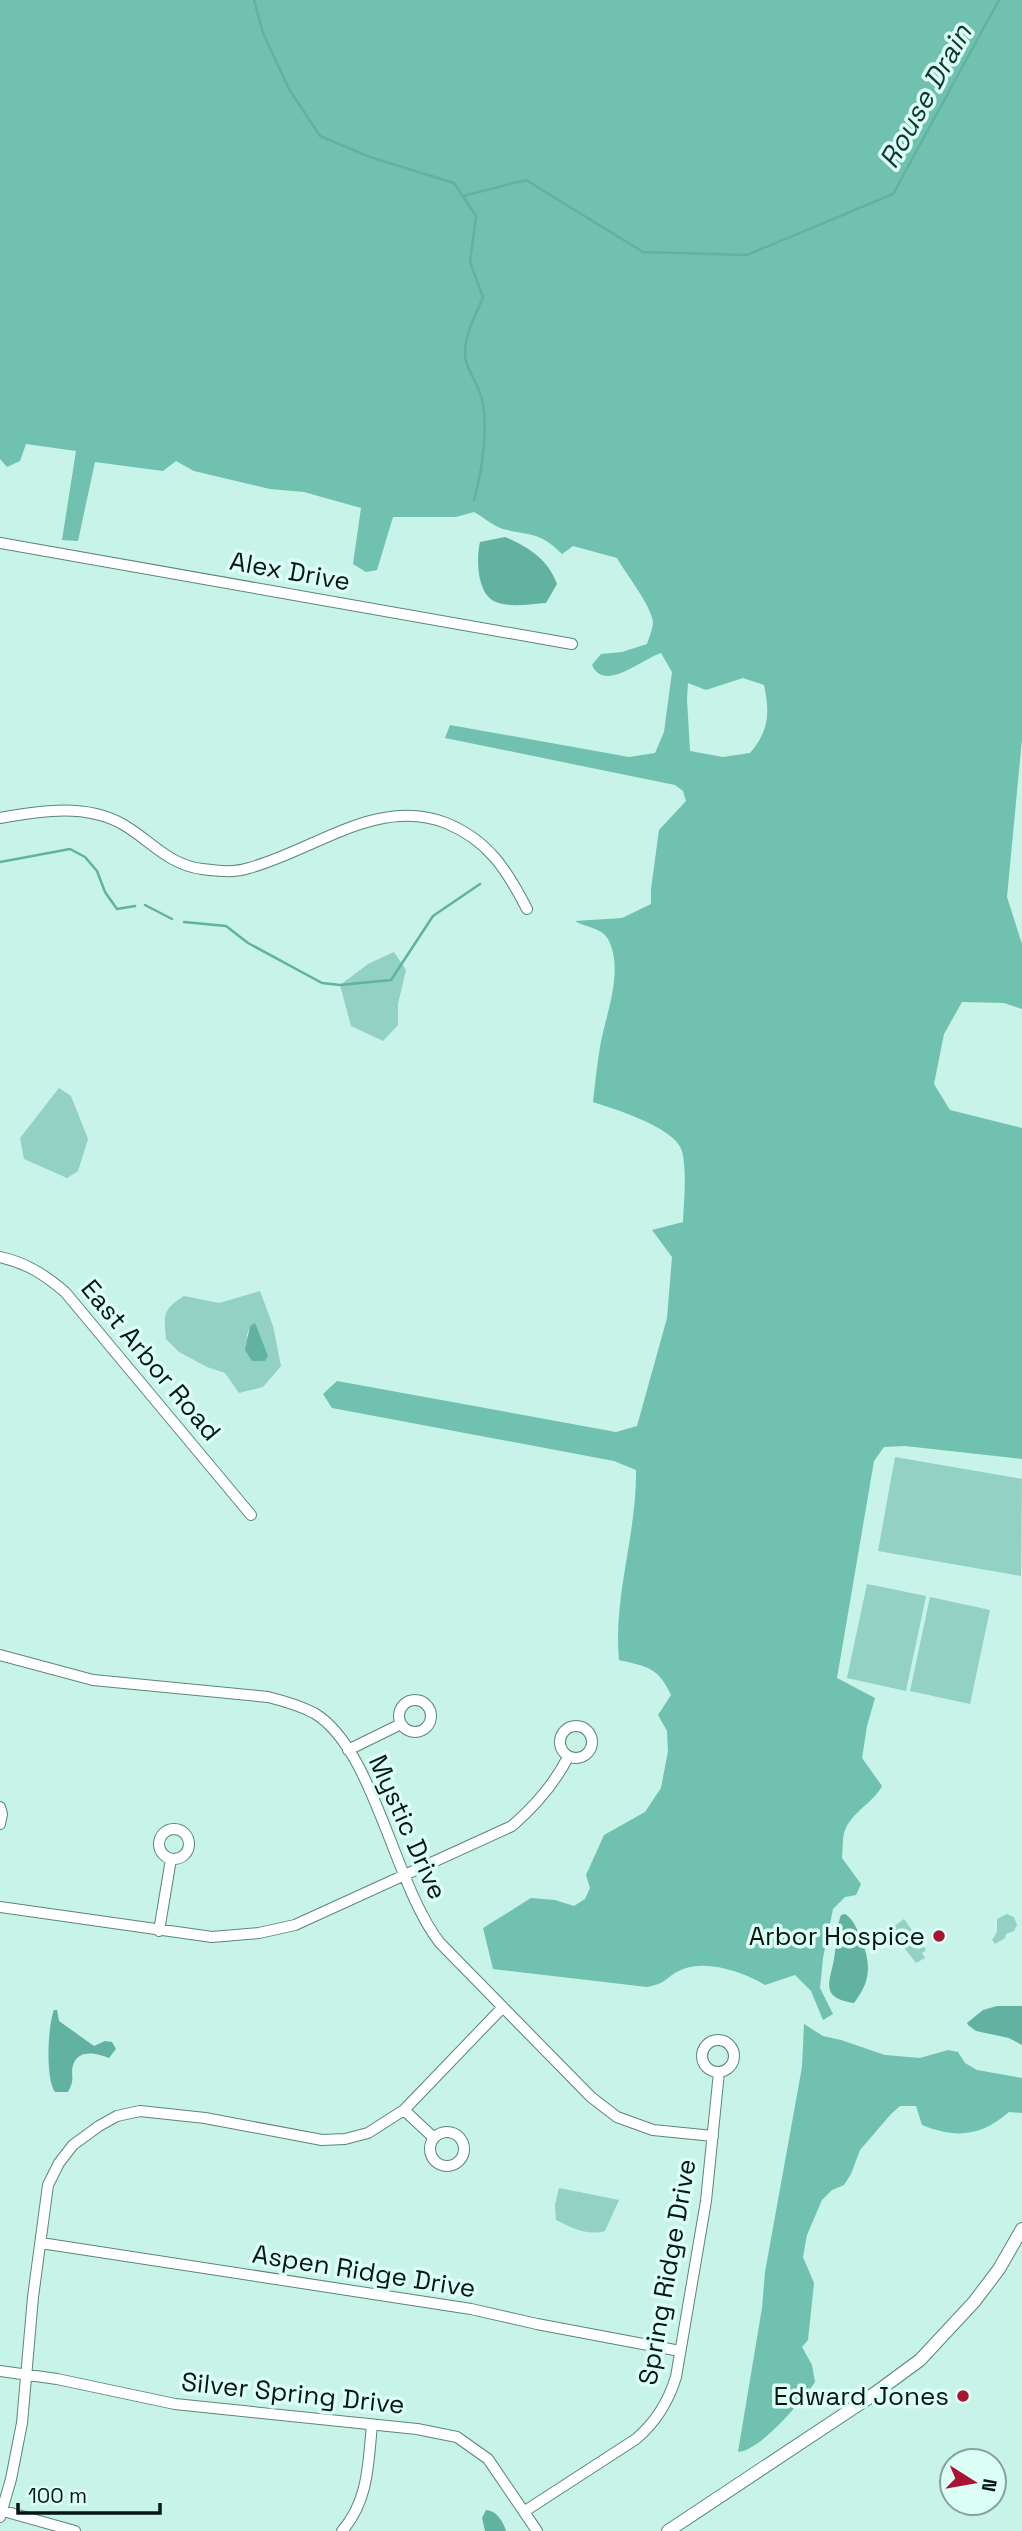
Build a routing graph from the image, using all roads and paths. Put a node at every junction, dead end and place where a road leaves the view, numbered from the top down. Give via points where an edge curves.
1 (0, 543) edge
2 (572, 644) dead end
3 (0, 818) edge
4 (527, 909) dead end
5 (0, 1257) edge
6 (251, 1515) dead end
7 (0, 1655) edge
8 (401, 1724) dead end
9 (348, 1750) junction
10 (568, 1757) dead end
11 (0, 1807) edge
12 (0, 1824) edge
13 (171, 1859) dead end
14 (404, 1876) junction
15 (0, 1907) edge
16 (159, 1930) junction
17 (503, 2007) junction
18 (719, 2072) dead end
19 (404, 2110) junction
20 (713, 2136) junction
21 (434, 2138) dead end
22 (1022, 2229) edge
23 (41, 2244) junction
24 (680, 2351) junction
25 (0, 2371) edge
26 (26, 2375) junction
27 (372, 2425) junction
28 (525, 2511) junction
29 (1, 2512) edge
30 (75, 2531) edge
31 (342, 2531) edge
32 (537, 2531) edge
33 (668, 2531) edge

1 - 2 street, Alex Drive
3 - 4 street via 66,810 95,813 124,825 173,860 230,872 397,814 435,818 468,832 493,854 512,878
5 - 6 street, East Arbor Road via 41,1272 65,1292
7 - 9 street, Mystic Drive via 93,1680 268,1697 295,1704 329,1725
8 - 9 street
9 - 14 street, Mystic Drive
10 - 14 street via 537,1804 512,1826
11 - 12 street
13 - 16 street
14 - 16 street via 295,1925 259,1933 212,1937
14 - 17 street, Mystic Drive via 438,1940
15 - 16 street
17 - 19 street
17 - 20 street, Mystic Drive via 591,2097 617,2117 653,2130
18 - 20 street, Spring Ridge Drive
19 - 21 street
19 - 23 street via 368,2133 322,2140 167,2113 117,2116 73,2145 59,2163 48,2185
20 - 24 street, Spring Ridge Drive
22 - 33 street via 974,2302 920,2360
23 - 24 street, Aspen Ridge Drive via 471,2309
23 - 26 street
24 - 28 street, Spring Ridge Drive via 670,2397 651,2427
25 - 26 street, Silver Spring Drive
26 - 27 street, Silver Spring Drive via 175,2404
26 - 29 street via 20,2432
27 - 28 street, Silver Spring Drive via 457,2438 488,2459
27 - 31 street via 363,2496
28 - 32 street, Silver Spring Drive
29 - 30 street

